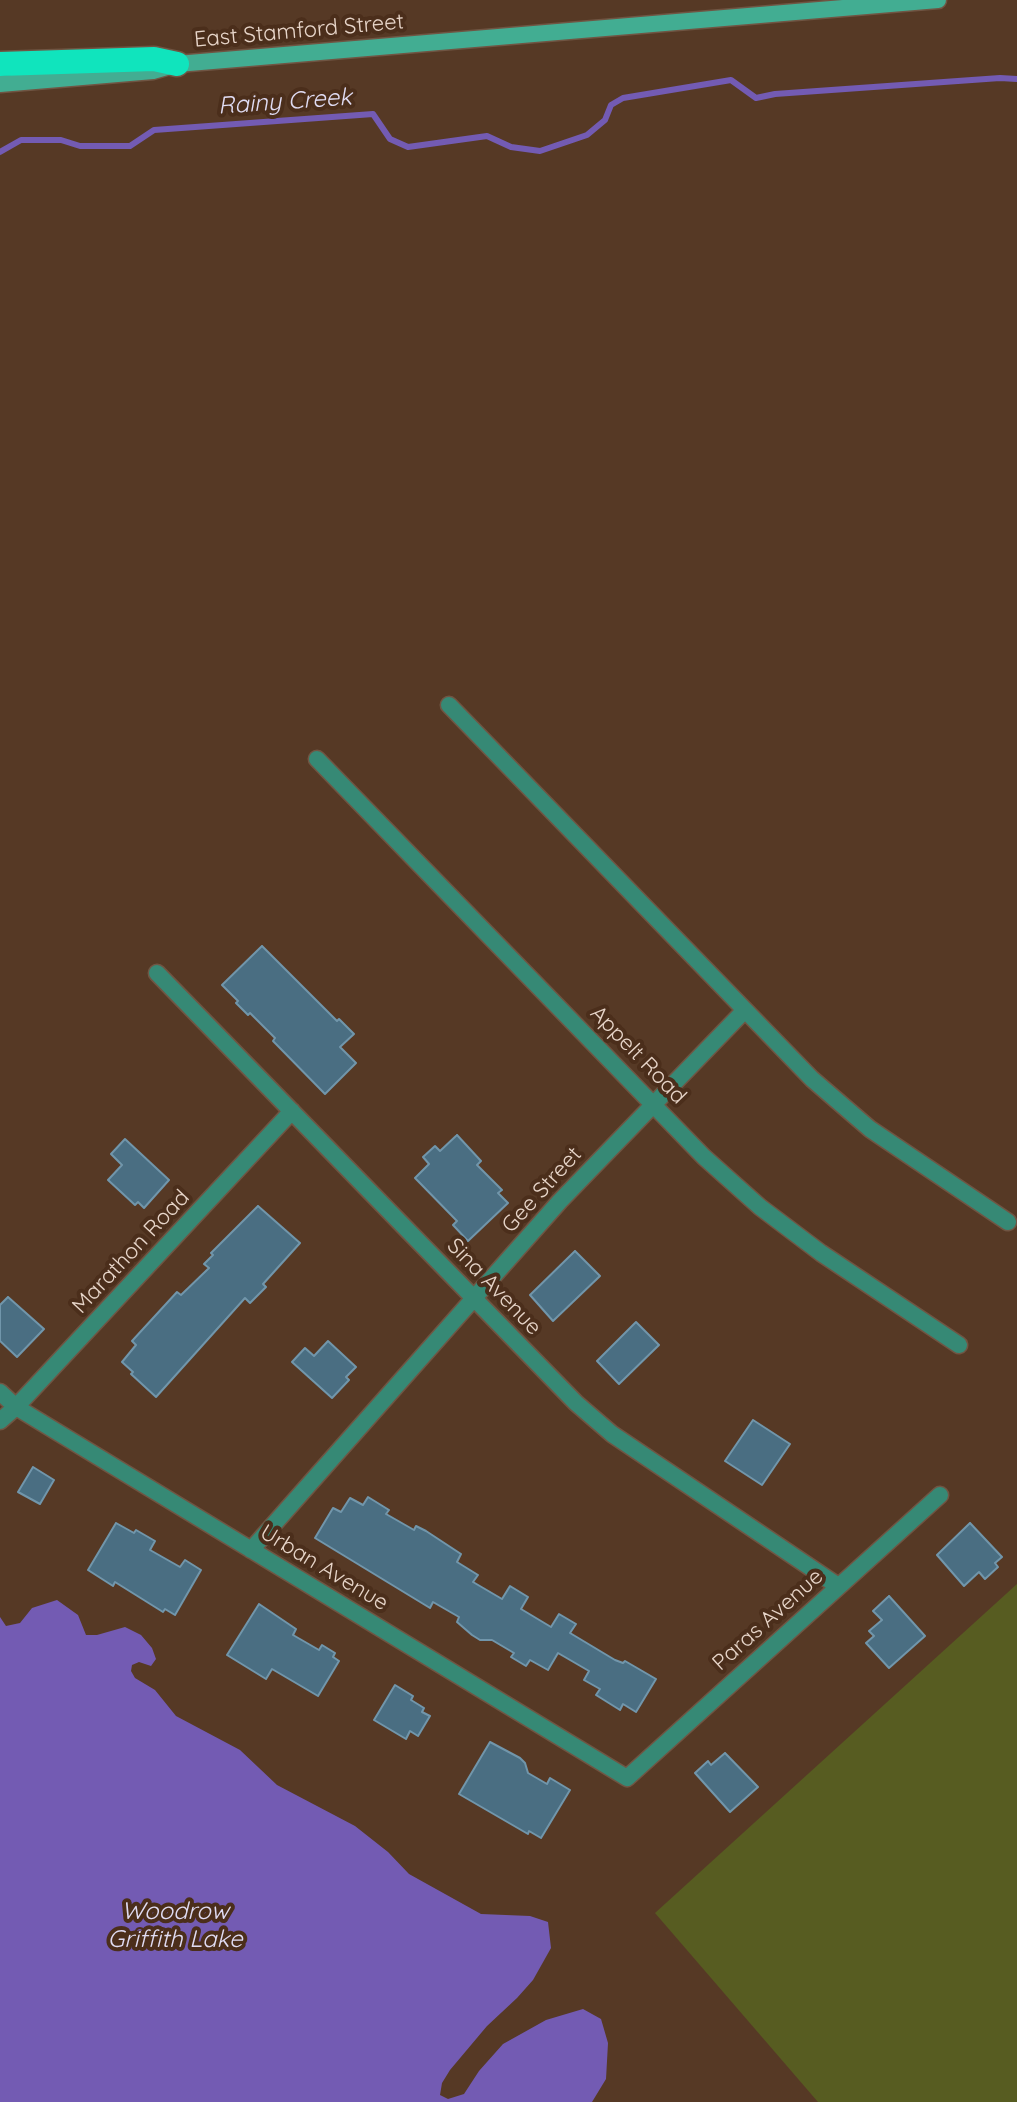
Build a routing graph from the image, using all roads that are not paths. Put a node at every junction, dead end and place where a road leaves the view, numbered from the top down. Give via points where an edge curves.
1 (938, 0) edge
2 (0, 64) edge
3 (177, 64) junction
4 (0, 84) edge
5 (449, 705) dead end
6 (317, 759) dead end
7 (157, 973) dead end
8 (745, 1010) junction
9 (654, 1103) junction
10 (292, 1111) junction
11 (1008, 1222) dead end
12 (474, 1299) junction
13 (959, 1345) dead end
14 (0, 1392) edge
15 (16, 1407) junction
16 (0, 1421) edge
17 (940, 1495) dead end
18 (251, 1550) junction
19 (838, 1586) junction
20 (627, 1778) joint

1 - 3 main road, East Stamford Street
2 - 3 highway via 154,59
3 - 4 main road, East Stamford Street via 153,71
5 - 8 street
6 - 9 street, Appelt Road
7 - 10 street, Sina Avenue
8 - 9 street, Gee Street
8 - 11 street via 870,1129
9 - 12 street, Gee Street
9 - 13 street, Appelt Road via 760,1207
10 - 12 street, Sina Avenue
10 - 15 street, Marathon Road
12 - 18 street, Gee Street
12 - 19 street, Sina Avenue via 612,1434
14 - 15 street, Urban Avenue
15 - 16 street, Marathon Road
15 - 18 street, Urban Avenue
17 - 19 street, Paras Avenue
18 - 20 street, Urban Avenue
19 - 20 street, Paras Avenue

